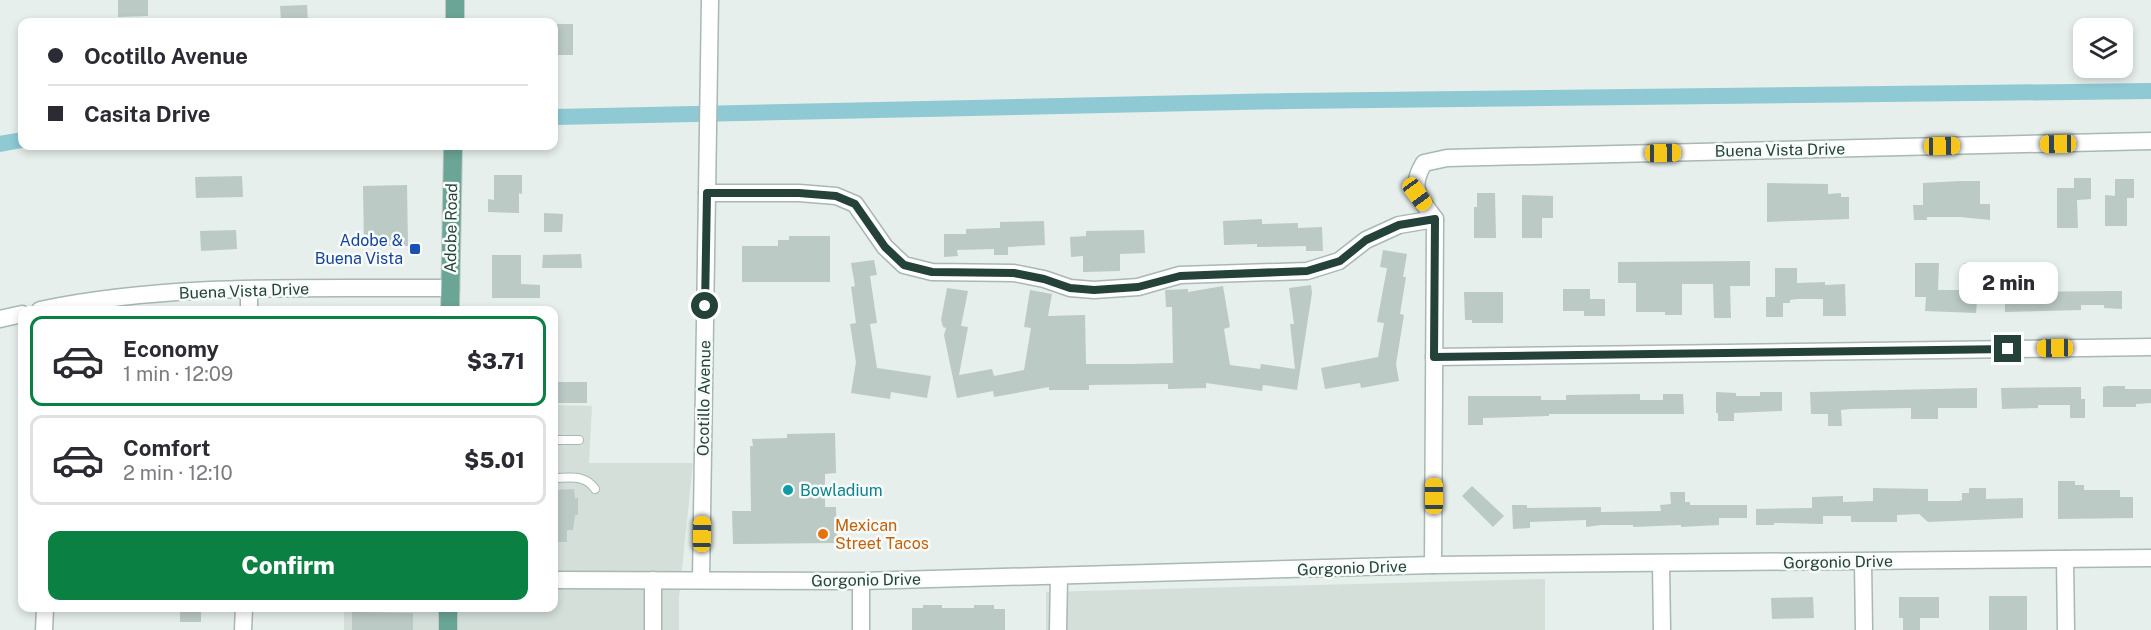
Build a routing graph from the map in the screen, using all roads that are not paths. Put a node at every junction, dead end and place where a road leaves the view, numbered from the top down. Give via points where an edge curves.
1 (455, 0) edge
2 (710, 0) edge
3 (455, 18) edge
4 (2151, 141) edge
5 (453, 150) edge
6 (707, 193) junction
7 (1435, 219) junction
8 (451, 288) junction
9 (249, 290) junction
10 (69, 306) edge
11 (249, 306) edge
12 (450, 306) edge
13 (18, 315) edge
14 (0, 319) edge
15 (2151, 347) edge
16 (1434, 357) junction
17 (558, 440) edge
18 (579, 440) dead end
19 (558, 478) edge
20 (595, 489) dead end
21 (2151, 558) edge
22 (2065, 559) junction
23 (1863, 562) junction
24 (1661, 564) junction
25 (1433, 566) junction
26 (1059, 577) junction
27 (558, 580) edge
28 (653, 580) junction
29 (701, 580) junction
30 (861, 581) junction
31 (45, 612) edge
32 (244, 612) edge
33 (448, 612) edge
34 (44, 630) edge
35 (243, 630) edge
36 (448, 630) edge
37 (653, 630) edge
38 (861, 630) edge
39 (1058, 630) edge
40 (1662, 630) edge
41 (1864, 630) edge
42 (2066, 630) edge

1 - 3 main road
2 - 6 street, Ocotillo Avenue
4 - 7 street, Buena Vista Drive via 1447,158 1424,163 1416,176 1417,194
5 - 8 main road, Adobe Road
6 - 7 street via 836,196 855,204 885,247 904,265 932,272 1014,273 1070,288 1094,290 1138,287 1180,276 1307,271 1340,261 1366,240 1399,225
6 - 29 street, Ocotillo Avenue
7 - 16 street
8 - 9 street, Buena Vista Drive
8 - 12 main road, Adobe Road
9 - 10 street, Buena Vista Drive via 139,295
9 - 11 street
13 - 14 street
15 - 16 street
16 - 25 street
17 - 18 lane
19 - 20 lane via 583,478
21 - 22 street, Gorgonio Drive
22 - 23 street, Gorgonio Drive
22 - 42 street
23 - 24 street, Gorgonio Drive
23 - 41 street
24 - 25 street, Gorgonio Drive
24 - 40 street
25 - 26 street, Gorgonio Drive
26 - 30 street, Gorgonio Drive
26 - 39 street
27 - 28 street, Gorgonio Drive
28 - 29 street, Gorgonio Drive
28 - 37 street
29 - 30 street, Gorgonio Drive
30 - 38 street
31 - 34 street
32 - 35 street
33 - 36 main road

